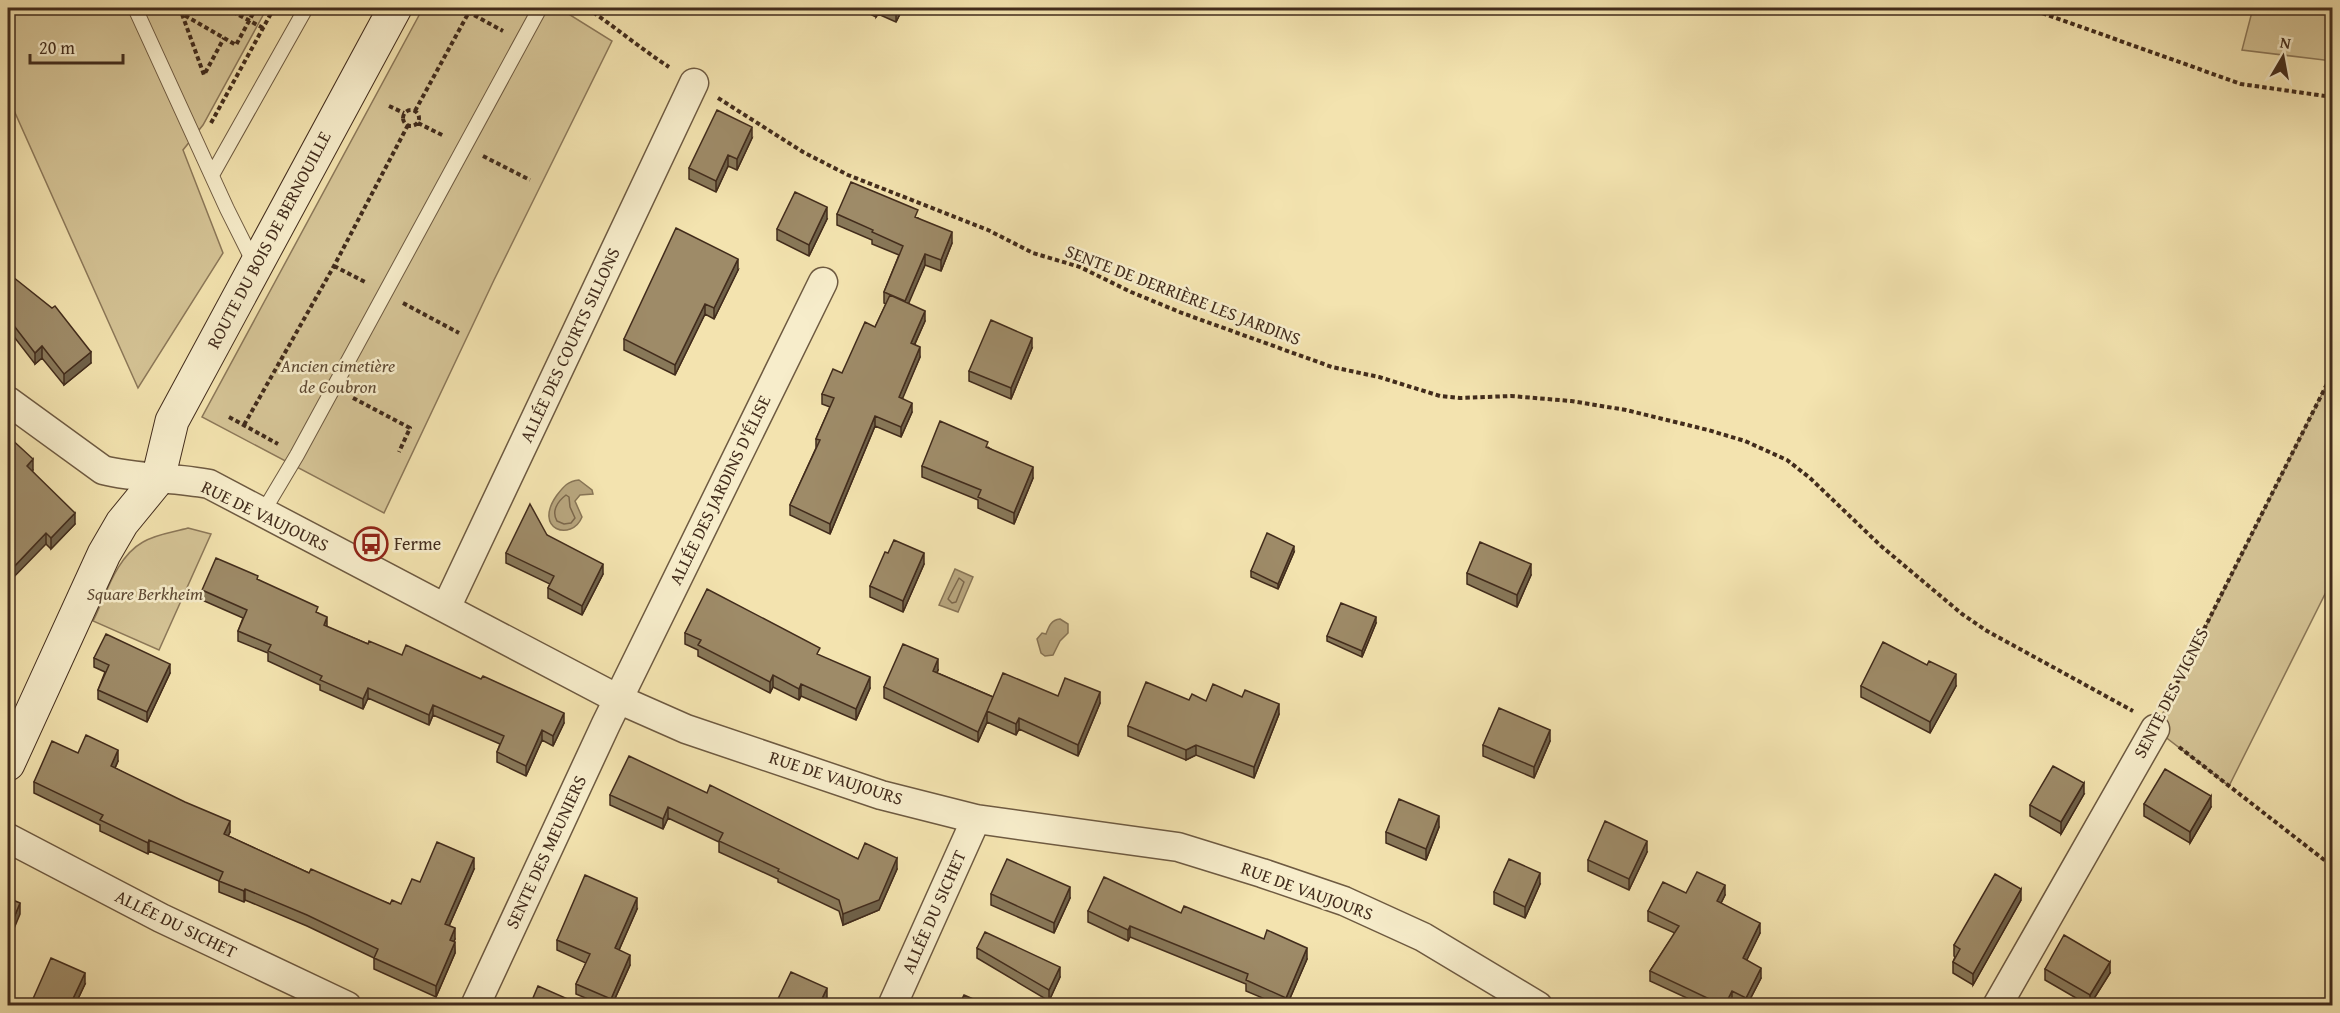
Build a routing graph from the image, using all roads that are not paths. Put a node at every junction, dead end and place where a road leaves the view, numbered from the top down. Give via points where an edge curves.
1 (135, 8) edge
2 (306, 8) edge
3 (395, 8) edge
4 (540, 8) edge
5 (694, 83) road end
6 (212, 175) junction
7 (255, 265) junction
8 (823, 282) dead end
9 (8, 401) edge
10 (158, 478) junction
11 (263, 512) junction
12 (446, 608) junction
13 (618, 699) junction
14 (2156, 729) road end
15 (8, 764) edge
16 (976, 819) junction
17 (8, 838) edge
18 (347, 1005) edge
19 (475, 1005) edge
20 (892, 1005) edge
21 (1538, 1005) edge
22 (1997, 1005) edge

1 - 6 lane
2 - 6 lane
3 - 7 street, ROUTE DU BOIS DE BERNOUILLE
4 - 11 lane
5 - 12 street, ALLÉE DES COURTS SILLONS
6 - 7 lane
7 - 10 street, ROUTE DU BOIS DE BERNOUILLE via 172,421
8 - 13 street, ALLÉE DES JARDINS D'ÉLISE
9 - 10 street, RUE DE VAUJOURS via 103,470
10 - 11 street, RUE DE VAUJOURS via 209,484
10 - 15 street via 122,523 104,554
11 - 12 street, RUE DE VAUJOURS
12 - 13 street, RUE DE VAUJOURS
13 - 16 street, RUE DE VAUJOURS via 686,729 881,795
13 - 19 street, SENTE DES MEUNIERS
14 - 22 street, SENTE DES VIGNES
16 - 20 street, ALLÉE DU SICHET
16 - 21 street, RUE DE VAUJOURS via 1178,847 1263,873 1344,902 1423,937
17 - 18 street, ALLÉE DU SICHET via 161,918

